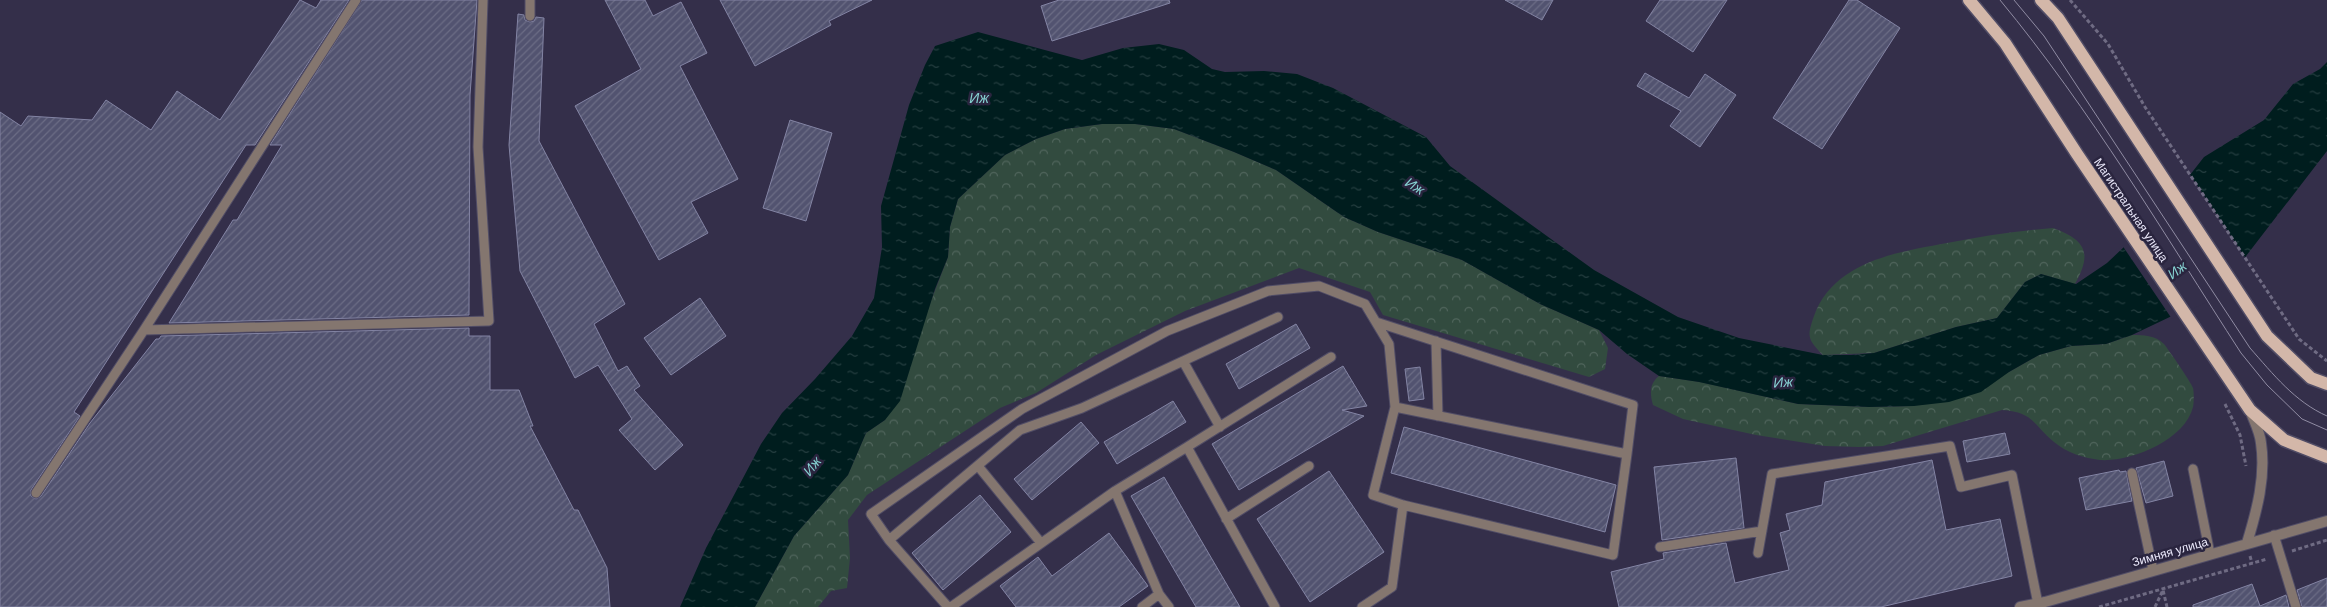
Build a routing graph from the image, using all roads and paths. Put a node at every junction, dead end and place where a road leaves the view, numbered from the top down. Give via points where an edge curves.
1 (356, 0) edge
2 (483, 0) edge
3 (530, 0) edge
4 (1969, 0) edge
5 (2041, 0) edge
6 (2070, 0) edge
7 (530, 16) dead end
8 (1278, 317) dead end
9 (1376, 322) junction
10 (144, 330) junction
11 (1436, 341) junction
12 (1331, 357) dead end
13 (1183, 361) junction
14 (2327, 361) edge
15 (2327, 384) edge
16 (2223, 400) dead end
17 (1396, 407) junction
18 (2250, 410) junction
19 (1438, 416) junction
20 (1220, 426) junction
21 (1187, 447) junction
22 (1627, 454) junction
23 (2327, 457) edge
24 (978, 466) junction
25 (1309, 466) dead end
26 (2193, 469) dead end
27 (2132, 473) dead end
28 (2248, 474) dead end
29 (1115, 491) junction
30 (36, 493) dead end
31 (1404, 505) junction
32 (1226, 518) junction
33 (2327, 521) edge
34 (1762, 531) junction
35 (2274, 535) junction
36 (889, 540) junction
37 (2327, 540) edge
38 (1042, 543) junction
39 (2248, 543) junction
40 (1660, 547) dead end
41 (1758, 553) dead end
42 (2210, 554) junction
43 (2280, 554) junction
44 (2153, 570) junction
45 (2164, 590) junction
46 (1159, 594) junction
47 (2044, 604) edge
48 (950, 607) edge
49 (1142, 607) edge
50 (1169, 607) edge
51 (1275, 607) edge
52 (1362, 607) edge
53 (2020, 607) edge
54 (2099, 607) edge
55 (2156, 607) edge
56 (2167, 607) edge
57 (2296, 607) edge

1 - 10 lane
2 - 10 lane via 478,147 489,321
3 - 7 lane
4 - 18 main road, Магистральная улица via 2005,43
5 - 15 main road via 2058,18 2267,336 2311,378
6 - 14 path via 2108,44 2145,107 2299,339
8 - 13 lane
9 - 11 lane
9 - 17 lane via 1389,344
9 - 36 lane via 1365,304 1320,286 1268,291 1167,331 1022,409 871,514
10 - 30 lane
11 - 19 lane
11 - 22 lane via 1633,405
12 - 20 lane
13 - 20 lane
13 - 24 lane via 1082,408 1020,430
16 - 28 path via 2240,435
17 - 19 lane
17 - 31 lane via 1373,495
18 - 23 main road, Магистральная улица via 2284,440
18 - 39 street via 2261,442 2262,474
19 - 22 lane
20 - 21 lane
21 - 29 lane
21 - 32 lane
22 - 31 lane via 1613,555
24 - 36 lane
24 - 38 lane
25 - 32 lane
26 - 42 lane
27 - 44 lane
29 - 38 lane
29 - 46 lane
31 - 52 lane via 1392,587
32 - 51 lane
33 - 35 street, Зимняя улица
34 - 40 lane
34 - 41 lane
34 - 47 lane via 1772,474 1950,446 1961,487 2012,475
35 - 39 street, Зимняя улица
35 - 43 lane
36 - 48 lane
37 - 43 path
38 - 48 lane
39 - 42 street, Зимняя улица
42 - 44 street, Зимняя улица
43 - 45 path
43 - 57 lane
44 - 47 street, Зимняя улица
45 - 54 path
45 - 55 path
45 - 56 path
46 - 49 lane
46 - 50 lane
47 - 53 street, Зимняя улица

